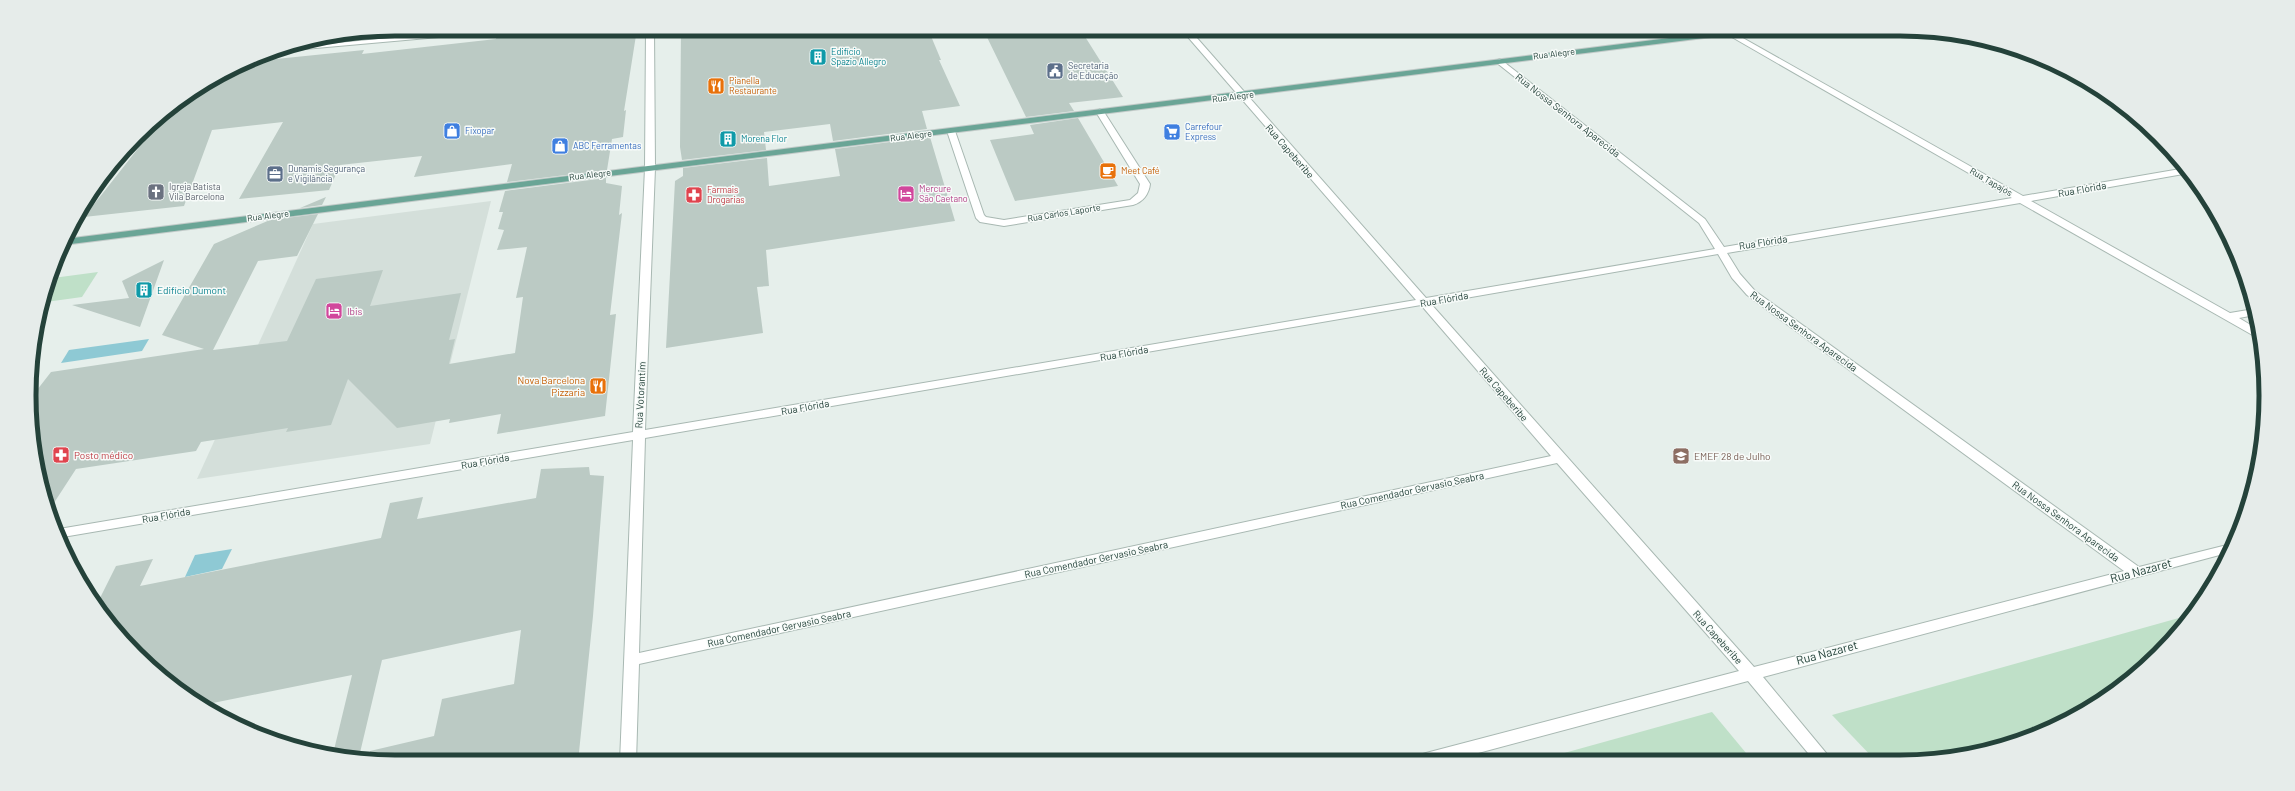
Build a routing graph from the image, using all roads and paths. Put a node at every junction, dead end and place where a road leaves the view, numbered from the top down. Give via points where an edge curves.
1 (400, 36) edge
2 (431, 36) edge
3 (650, 36) edge
4 (1191, 36) edge
5 (1688, 36) edge
6 (1735, 36) edge
7 (399, 39) junction
8 (301, 48) edge
9 (1500, 61) junction
10 (1242, 96) junction
11 (1100, 112) junction
12 (951, 131) junction
13 (650, 168) junction
14 (2181, 172) edge
15 (2021, 199) junction
16 (71, 241) edge
17 (1719, 250) junction
18 (1424, 303) junction
19 (2249, 313) edge
20 (2229, 317) junction
21 (2253, 331) edge
22 (639, 434) junction
23 (1560, 458) junction
24 (63, 533) edge
25 (2225, 549) edge
26 (2136, 572) junction
27 (632, 660) junction
28 (1750, 673) junction
29 (628, 755) edge
30 (1445, 755) edge
31 (1820, 755) edge

1 - 7 street
2 - 7 street
3 - 13 street, Rua Votorantim
4 - 10 street, Rua Capeberibe
5 - 9 main road, Rua Alegre
6 - 15 street, Rua Tapajós
7 - 8 street
9 - 10 main road, Rua Alegre
9 - 17 street, Rua Nossa Senhora Aparecida via 1702,221 1712,234
10 - 11 main road, Rua Alegre
10 - 18 street, Rua Capeberibe
11 - 12 main road, Rua Alegre
11 - 12 street, Rua Carlos Laporte via 1145,184 1145,191 1141,197 1133,202 1004,223 984,220 979,216
12 - 13 main road, Rua Alegre
13 - 16 main road, Rua Alegre
13 - 22 street, Rua Votorantim
14 - 15 street, Rua Flórida
15 - 17 street, Rua Flórida
15 - 20 street, Rua Tapajós
17 - 18 street, Rua Flórida
17 - 26 street, Rua Nossa Senhora Aparecida via 1738,280 1751,293
18 - 22 street, Rua Flórida
18 - 23 street, Rua Capeberibe
19 - 20 street
20 - 21 street, Rua Tapajós
22 - 24 street, Rua Flórida
22 - 27 street, Rua Votorantim
23 - 27 street, Rua Comendador Gervasio Seabra
23 - 28 street, Rua Capeberibe
25 - 26 street, Rua Nazaret
26 - 28 street, Rua Nazaret
27 - 29 street, Rua Votorantim
28 - 30 street, Rua Nazaret
28 - 31 street, Rua Capeberibe

